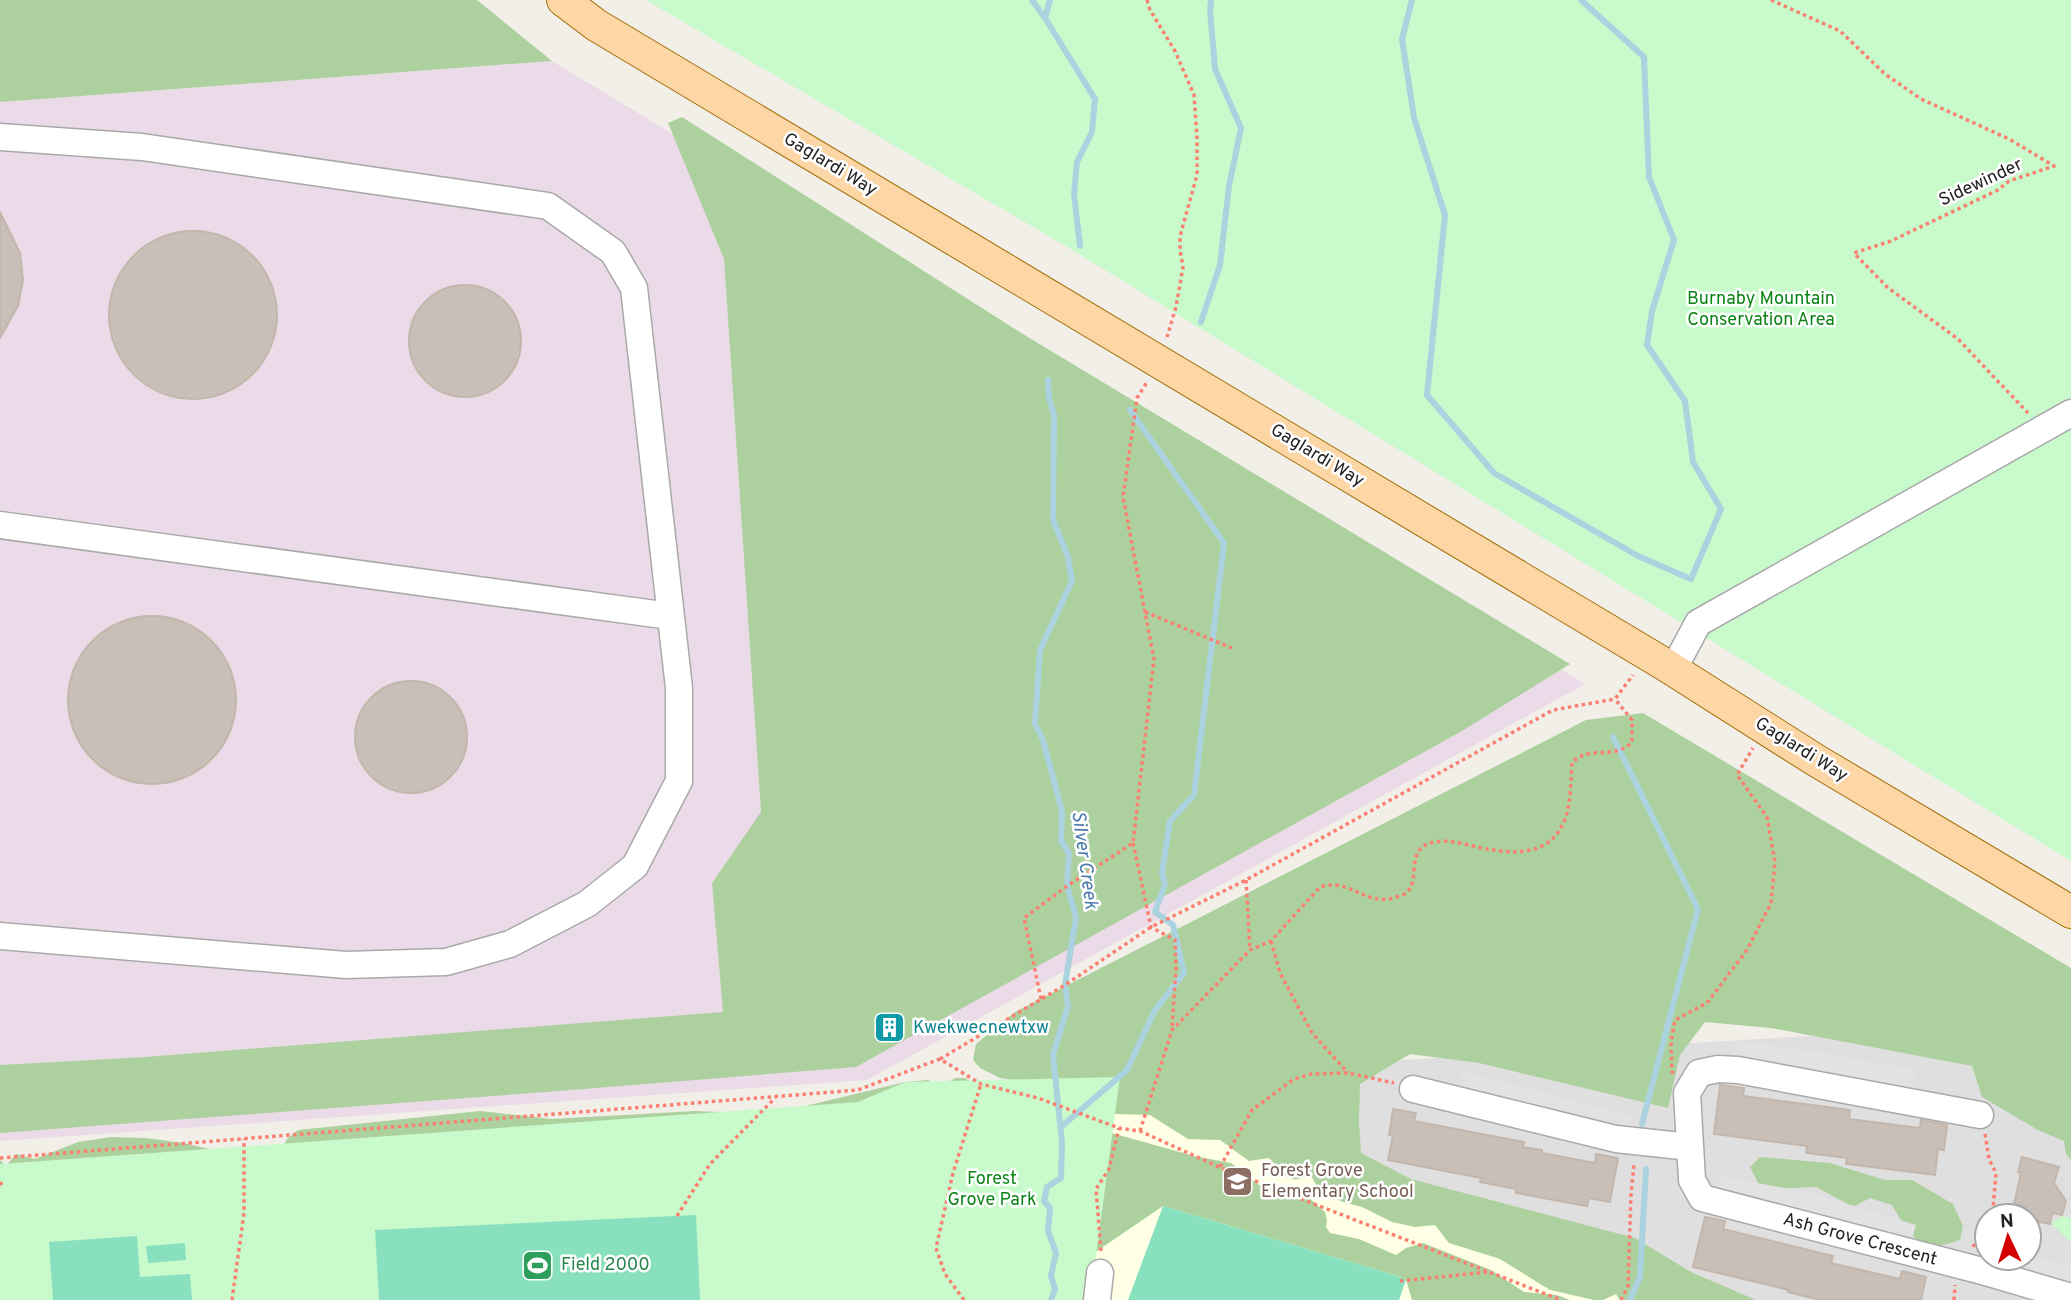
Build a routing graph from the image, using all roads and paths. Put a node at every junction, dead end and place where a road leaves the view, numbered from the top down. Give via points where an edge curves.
1 (563, 0) edge
2 (1147, 0) edge
3 (1771, 0) edge
4 (0, 137) edge
5 (1159, 362) junction
6 (2071, 413) edge
7 (2042, 428) junction
8 (0, 525) edge
9 (1145, 612) junction
10 (670, 616) junction
11 (1232, 648) dead end
12 (1660, 663) junction
13 (1615, 699) junction
14 (1765, 728) junction
15 (1133, 843) junction
16 (1246, 880) junction
17 (2071, 912) edge
18 (1151, 927) junction
19 (0, 936) edge
20 (1271, 941) junction
21 (1250, 950) junction
22 (1041, 999) junction
23 (1172, 1030) junction
24 (940, 1059) junction
25 (1348, 1073) junction
26 (1695, 1079) junction
27 (981, 1084) junction
28 (1406, 1087) joint
29 (776, 1097) junction
30 (1980, 1115) joint
31 (1119, 1128) junction
32 (1140, 1132) junction
33 (244, 1139) junction
34 (1636, 1141) junction
35 (1690, 1147) junction
36 (0, 1158) edge
37 (1219, 1167) junction
38 (1994, 1202) edge
39 (677, 1216) dead end
40 (1973, 1245) edge
41 (1969, 1252) dead end
42 (1489, 1272) junction
43 (1100, 1273) joint
44 (1956, 1280) dead end
45 (1400, 1281) dead end
46 (2071, 1297) edge
47 (232, 1300) edge
48 (964, 1300) edge
49 (1097, 1300) edge
50 (1561, 1300) edge
51 (1620, 1300) edge
52 (1954, 1300) edge

1 - 5 main road, Gaglardi Way via 596,25
2 - 5 path via 1194,95 1197,137 1197,175 1180,236 1183,267
3 - 7 path, Sidewinder via 1840,32 1885,74 1922,99 2009,139 2053,166 2009,181 1891,241 1854,253 1887,287 1958,339
4 - 10 street via 142,147 548,206 602,244 613,252 634,288
5 - 9 path via 1137,398 1123,497
5 - 12 main road, Gaglardi Way
6 - 7 street
7 - 12 street via 1698,623
8 - 10 street
9 - 11 path
9 - 15 path via 1154,659
10 - 19 street via 679,688 679,781 635,866 587,904 510,944 446,962 346,965
12 - 13 path
12 - 14 main road, Gaglardi Way
13 - 16 path via 1553,710
13 - 20 path via 1632,720 1632,742 1626,748 1590,752 1572,762 1566,816 1555,837 1535,850 1506,853 1450,841 1433,842 1415,858 1406,893 1388,900 1341,886 1320,887
14 - 17 main road, Gaglardi Way
14 - 26 path via 1737,775 1767,817 1775,862 1771,903 1747,950 1707,1003 1675,1020 1672,1072
15 - 18 path
15 - 22 path via 1024,918
16 - 18 path
16 - 21 path
18 - 22 path
18 - 23 path via 1175,940
20 - 21 path
20 - 25 path via 1280,973 1312,1033
21 - 23 path
22 - 24 path
23 - 32 path
24 - 27 path
24 - 29 path via 858,1090
25 - 28 path
25 - 37 path via 1294,1079 1252,1110
26 - 30 street via 1699,1073 1718,1069 1738,1070
26 - 35 street, Ash Grove Crescent via 1687,1093
27 - 31 path via 1049,1101
27 - 48 path via 936,1248 945,1274
28 - 34 street
29 - 33 path
29 - 39 path via 710,1164
30 - 38 path via 1996,1173
31 - 32 path
31 - 43 path via 1109,1169 1097,1189
32 - 37 path
33 - 36 path
33 - 47 path via 244,1213
34 - 35 street
34 - 51 path via 1628,1286
35 - 46 street, Ash Grove Crescent via 1692,1180 1702,1198
37 - 42 path
40 - 41 path
42 - 45 path
42 - 50 path
43 - 49 street
44 - 52 path

